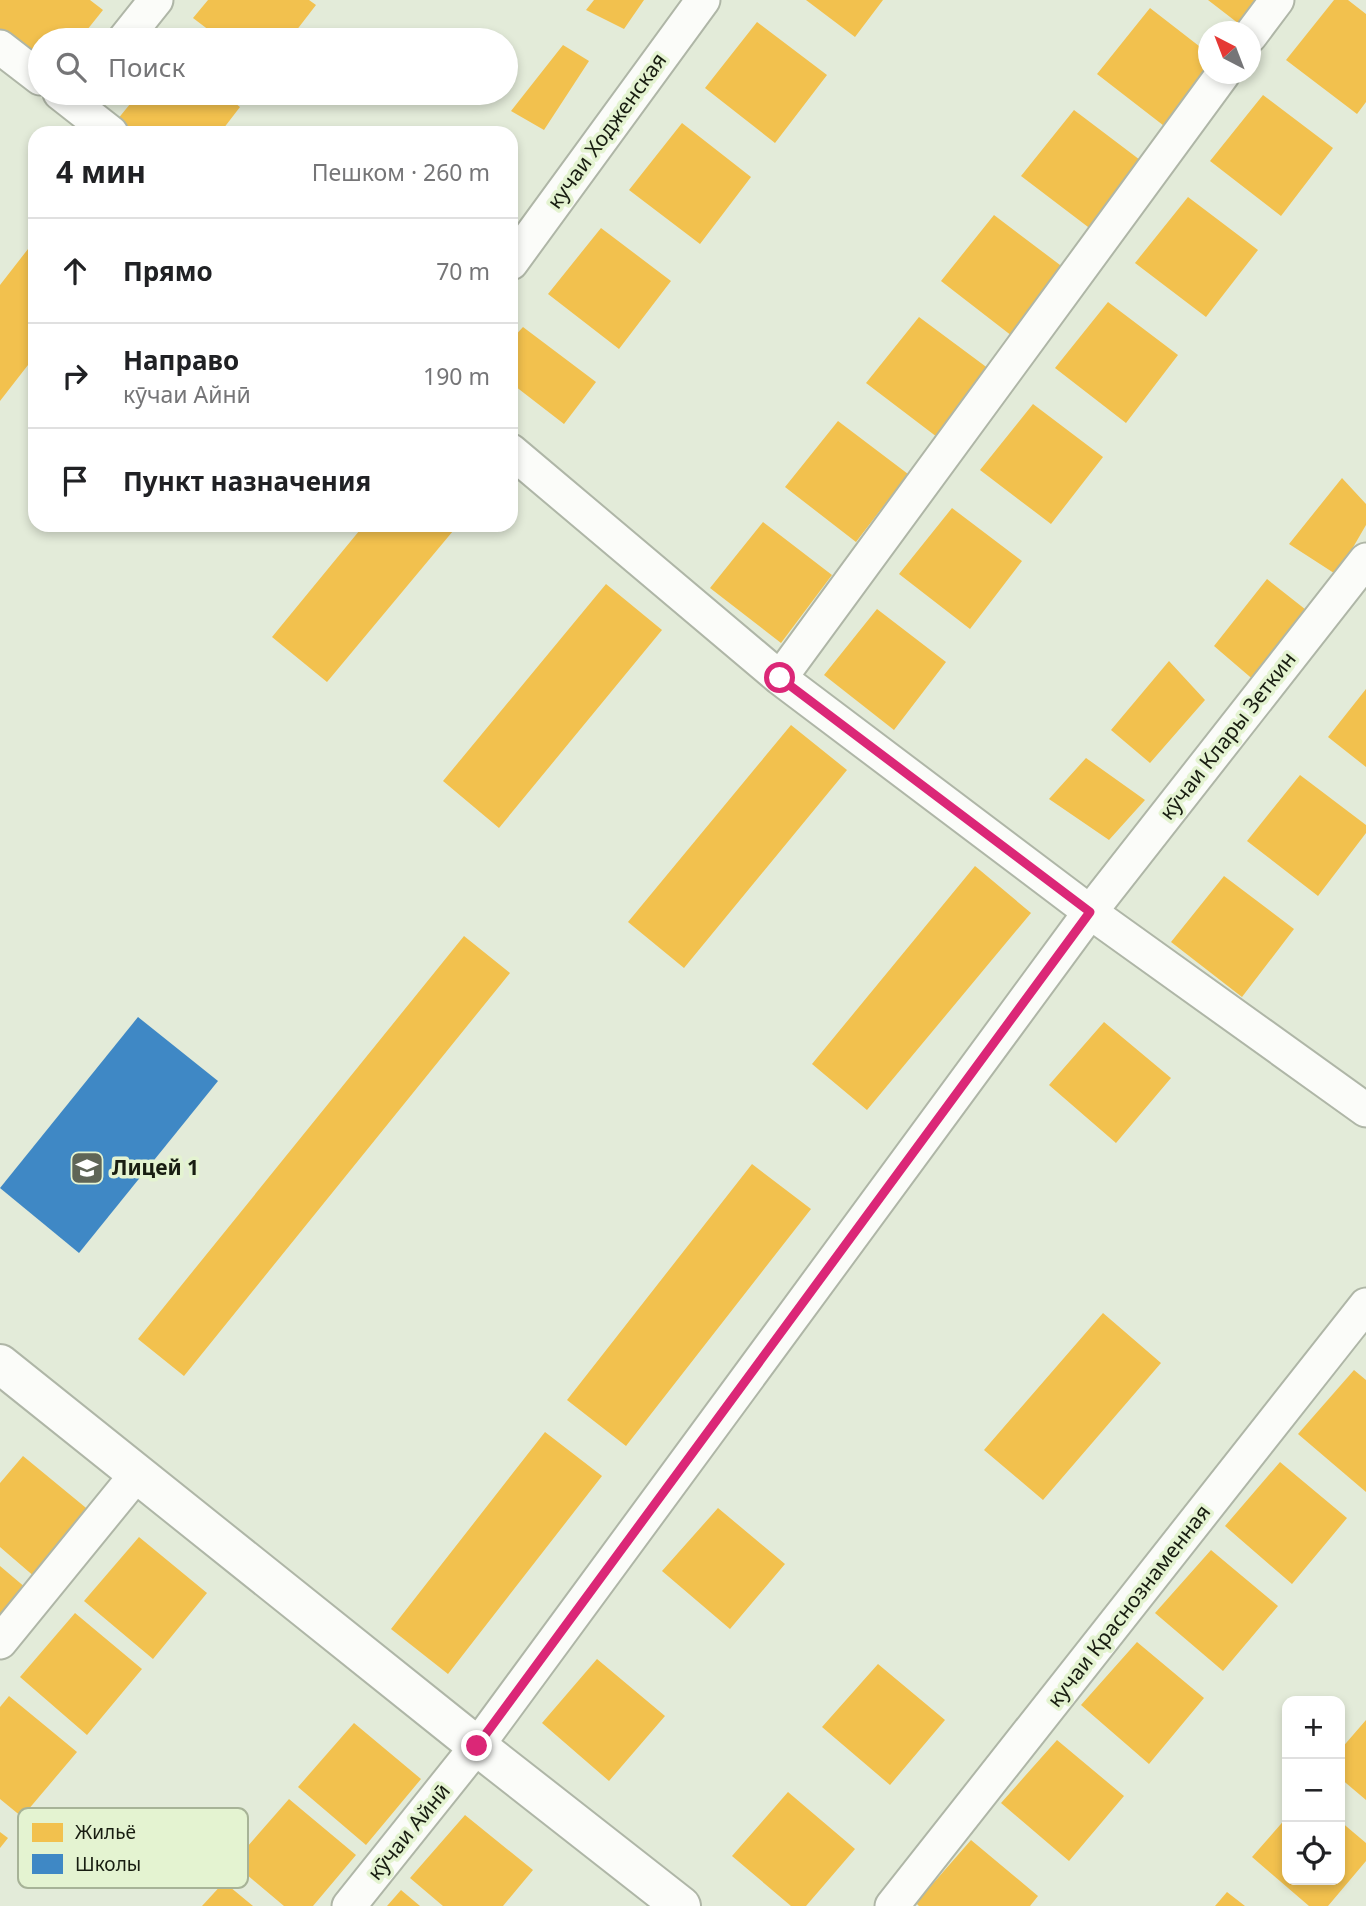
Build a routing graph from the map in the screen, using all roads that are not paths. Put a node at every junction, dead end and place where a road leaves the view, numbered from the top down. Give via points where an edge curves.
1 (156, 0) edge
2 (703, 0) edge
3 (1277, 0) edge
4 (1261, 22) edge
5 (134, 28) edge
6 (0, 47) edge
7 (28, 69) edge
8 (1216, 84) edge
9 (81, 105) edge
10 (104, 126) edge
11 (518, 252) edge
12 (518, 457) edge
13 (1366, 560) edge
14 (780, 678) junction
15 (1090, 912) junction
16 (1366, 1110) edge
17 (1366, 1306) edge
18 (0, 1364) edge
19 (137, 1474) junction
20 (0, 1642) edge
21 (477, 1746) junction
22 (349, 1906) edge
23 (681, 1906) edge
24 (892, 1906) edge

1 - 5 street
2 - 11 street, кучаи Ходженская
3 - 4 street
6 - 7 street
8 - 14 street
9 - 10 street
12 - 14 street
13 - 15 street, кӯчаи Клары Зеткин
14 - 15 street
15 - 16 street
15 - 21 street, кӯчаи Айнӣ
17 - 24 street, кучаи Краснознаменная
18 - 19 street
19 - 20 street
19 - 21 street
21 - 22 street, кӯчаи Айнӣ
21 - 23 street

